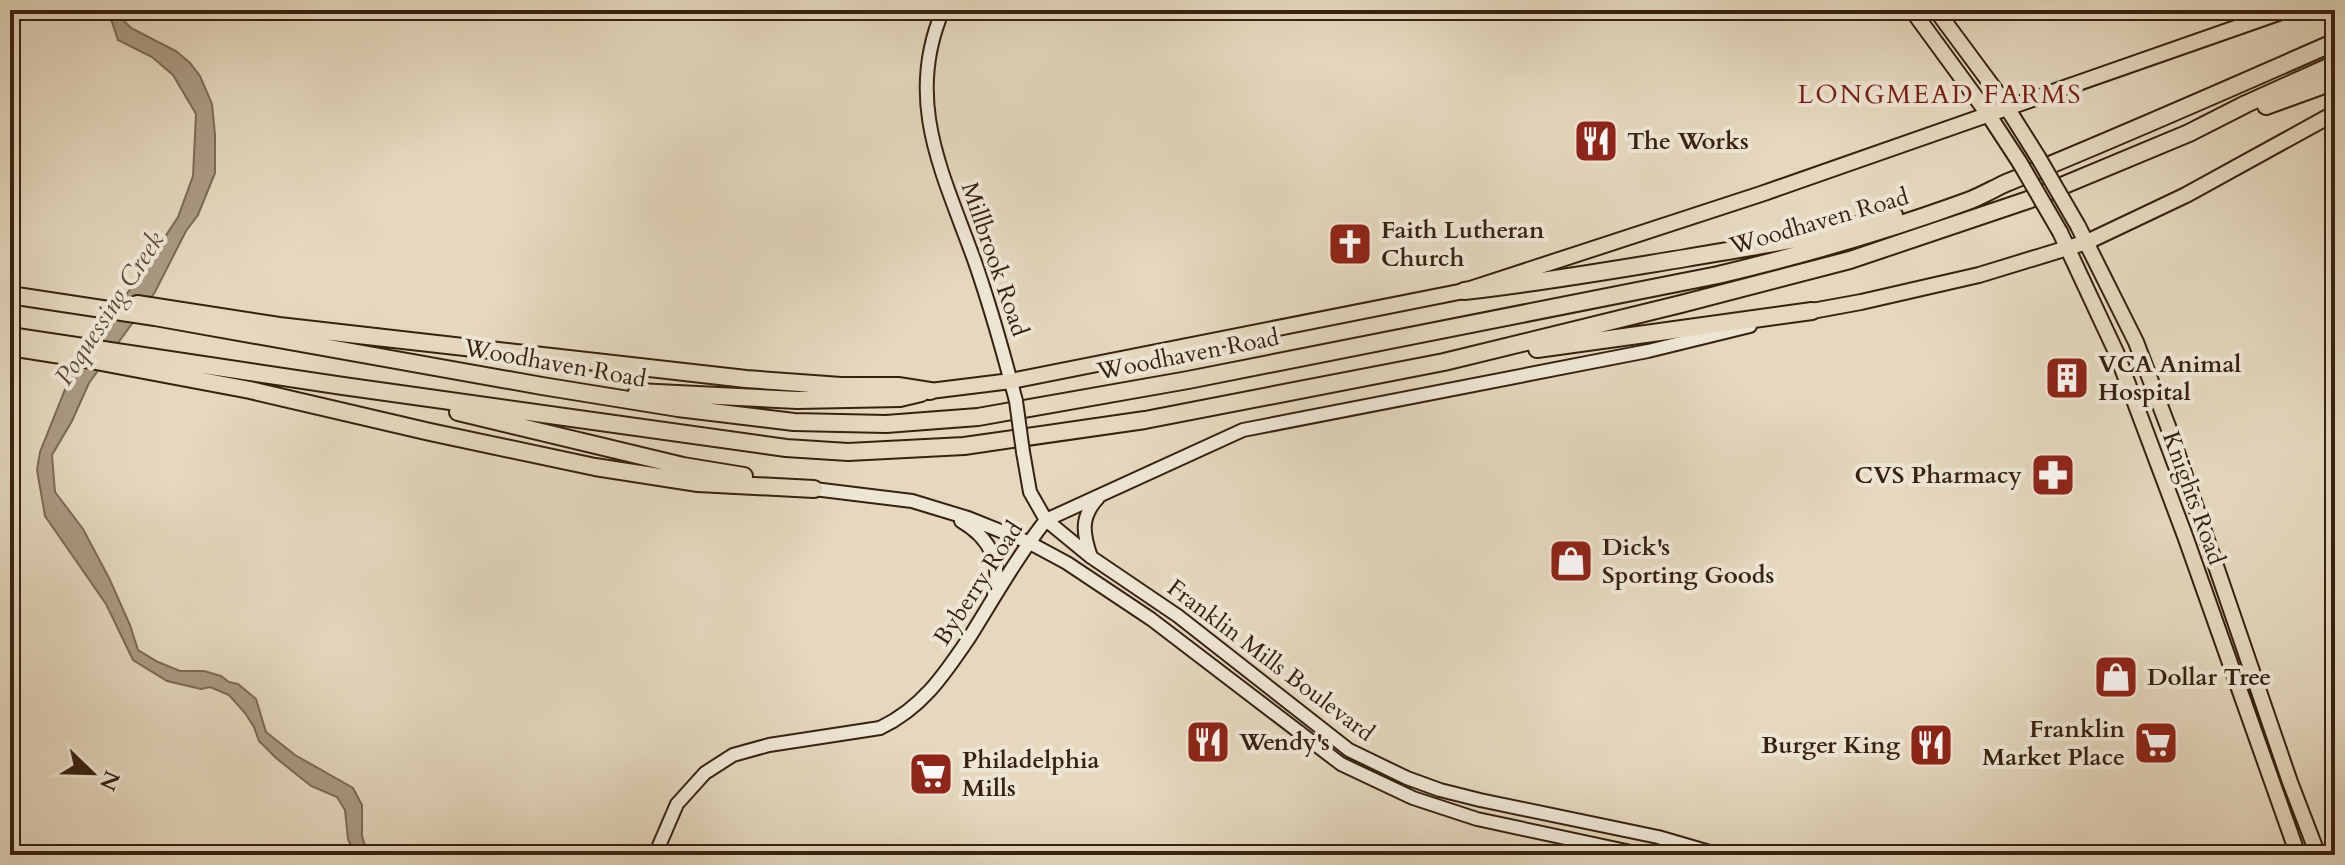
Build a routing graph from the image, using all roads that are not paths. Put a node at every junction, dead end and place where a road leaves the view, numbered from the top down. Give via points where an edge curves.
1 (943, 10) edge
2 (1912, 10) edge
3 (1936, 10) edge
4 (2287, 10) edge
5 (1946, 24) junction
6 (1930, 36) junction
7 (2335, 42) edge
8 (2335, 64) edge
9 (2335, 81) edge
10 (2007, 108) junction
11 (2335, 113) edge
12 (1988, 114) junction
13 (2189, 133) junction
14 (2004, 184) junction
15 (2087, 242) junction
16 (2067, 248) junction
17 (10, 287) edge
18 (1464, 291) junction
19 (10, 295) edge
20 (111, 305) junction
21 (147, 310) junction
22 (1812, 311) junction
23 (10, 338) edge
24 (10, 347) edge
25 (82, 352) junction
26 (116, 358) junction
27 (1444, 362) junction
28 (1011, 381) junction
29 (343, 386) junction
30 (542, 386) junction
31 (930, 391) junction
32 (814, 489) junction
33 (1103, 493) junction
34 (944, 511) junction
35 (1046, 520) junction
36 (1028, 542) junction
37 (1091, 557) junction
38 (992, 601) junction
39 (655, 855) edge
40 (1645, 855) edge
41 (1720, 855) edge
42 (2298, 855) edge
43 (2318, 855) edge

1 - 28 street, Millbrook Road via 929,59 929,125
2 - 6 main road, Knights Road
3 - 5 main road, Knights Road
4 - 10 main road, Woodhaven Road
5 - 6 main road
5 - 10 main road, Knights Road
6 - 12 main road, Knights Road
7 - 14 highway, Woodhaven Road
8 - 13 highway, Woodhaven Road
9 - 13 highway
10 - 12 main road, Woodhaven Road
10 - 15 main road, Knights Road, bridge
11 - 15 main road
12 - 16 main road, Knights Road, bridge
12 - 18 main road, Woodhaven Road
13 - 27 highway, Woodhaven Road via 2028,200 1850,260
14 - 18 highway via 1833,231
14 - 30 highway, Woodhaven Road via 1858,238 1718,275 978,417 886,424 794,422
15 - 16 main road
15 - 43 main road, Knights Road via 2136,342 2169,429
16 - 22 main road via 1979,275
16 - 42 main road, Knights Road via 2116,352
17 - 20 highway
18 - 28 main road, Woodhaven Road
19 - 20 highway, Woodhaven Road
20 - 21 highway, Woodhaven Road
21 - 30 highway, Woodhaven Road
21 - 31 highway via 746,379
22 - 27 highway
22 - 33 street via 1652,350 1243,430
23 - 25 highway, Woodhaven Road
24 - 25 highway
25 - 26 highway, Woodhaven Road
26 - 29 highway, Woodhaven Road
26 - 32 highway via 595,467 698,483
27 - 29 highway, Woodhaven Road via 1145,420 964,446 877,451 786,448
28 - 31 main road, Woodhaven Road
28 - 35 street, Millbrook Road, bridge via 1030,492
29 - 32 highway via 683,466
30 - 31 highway via 797,400 900,398
32 - 34 street via 912,501
33 - 35 street
33 - 37 street via 1084,520
34 - 36 street
34 - 38 street via 988,544 997,571
35 - 36 street, Byberry Road
35 - 37 street, Franklin Mills Boulevard
36 - 38 street, Byberry Road
36 - 40 street, Franklin Mills Boulevard via 1151,619 1341,764 1413,798 1477,819
37 - 41 street, Franklin Mills Boulevard via 1372,762 1466,797
38 - 39 street, Byberry Road via 947,671 914,708 880,728 733,755 705,773 677,804

